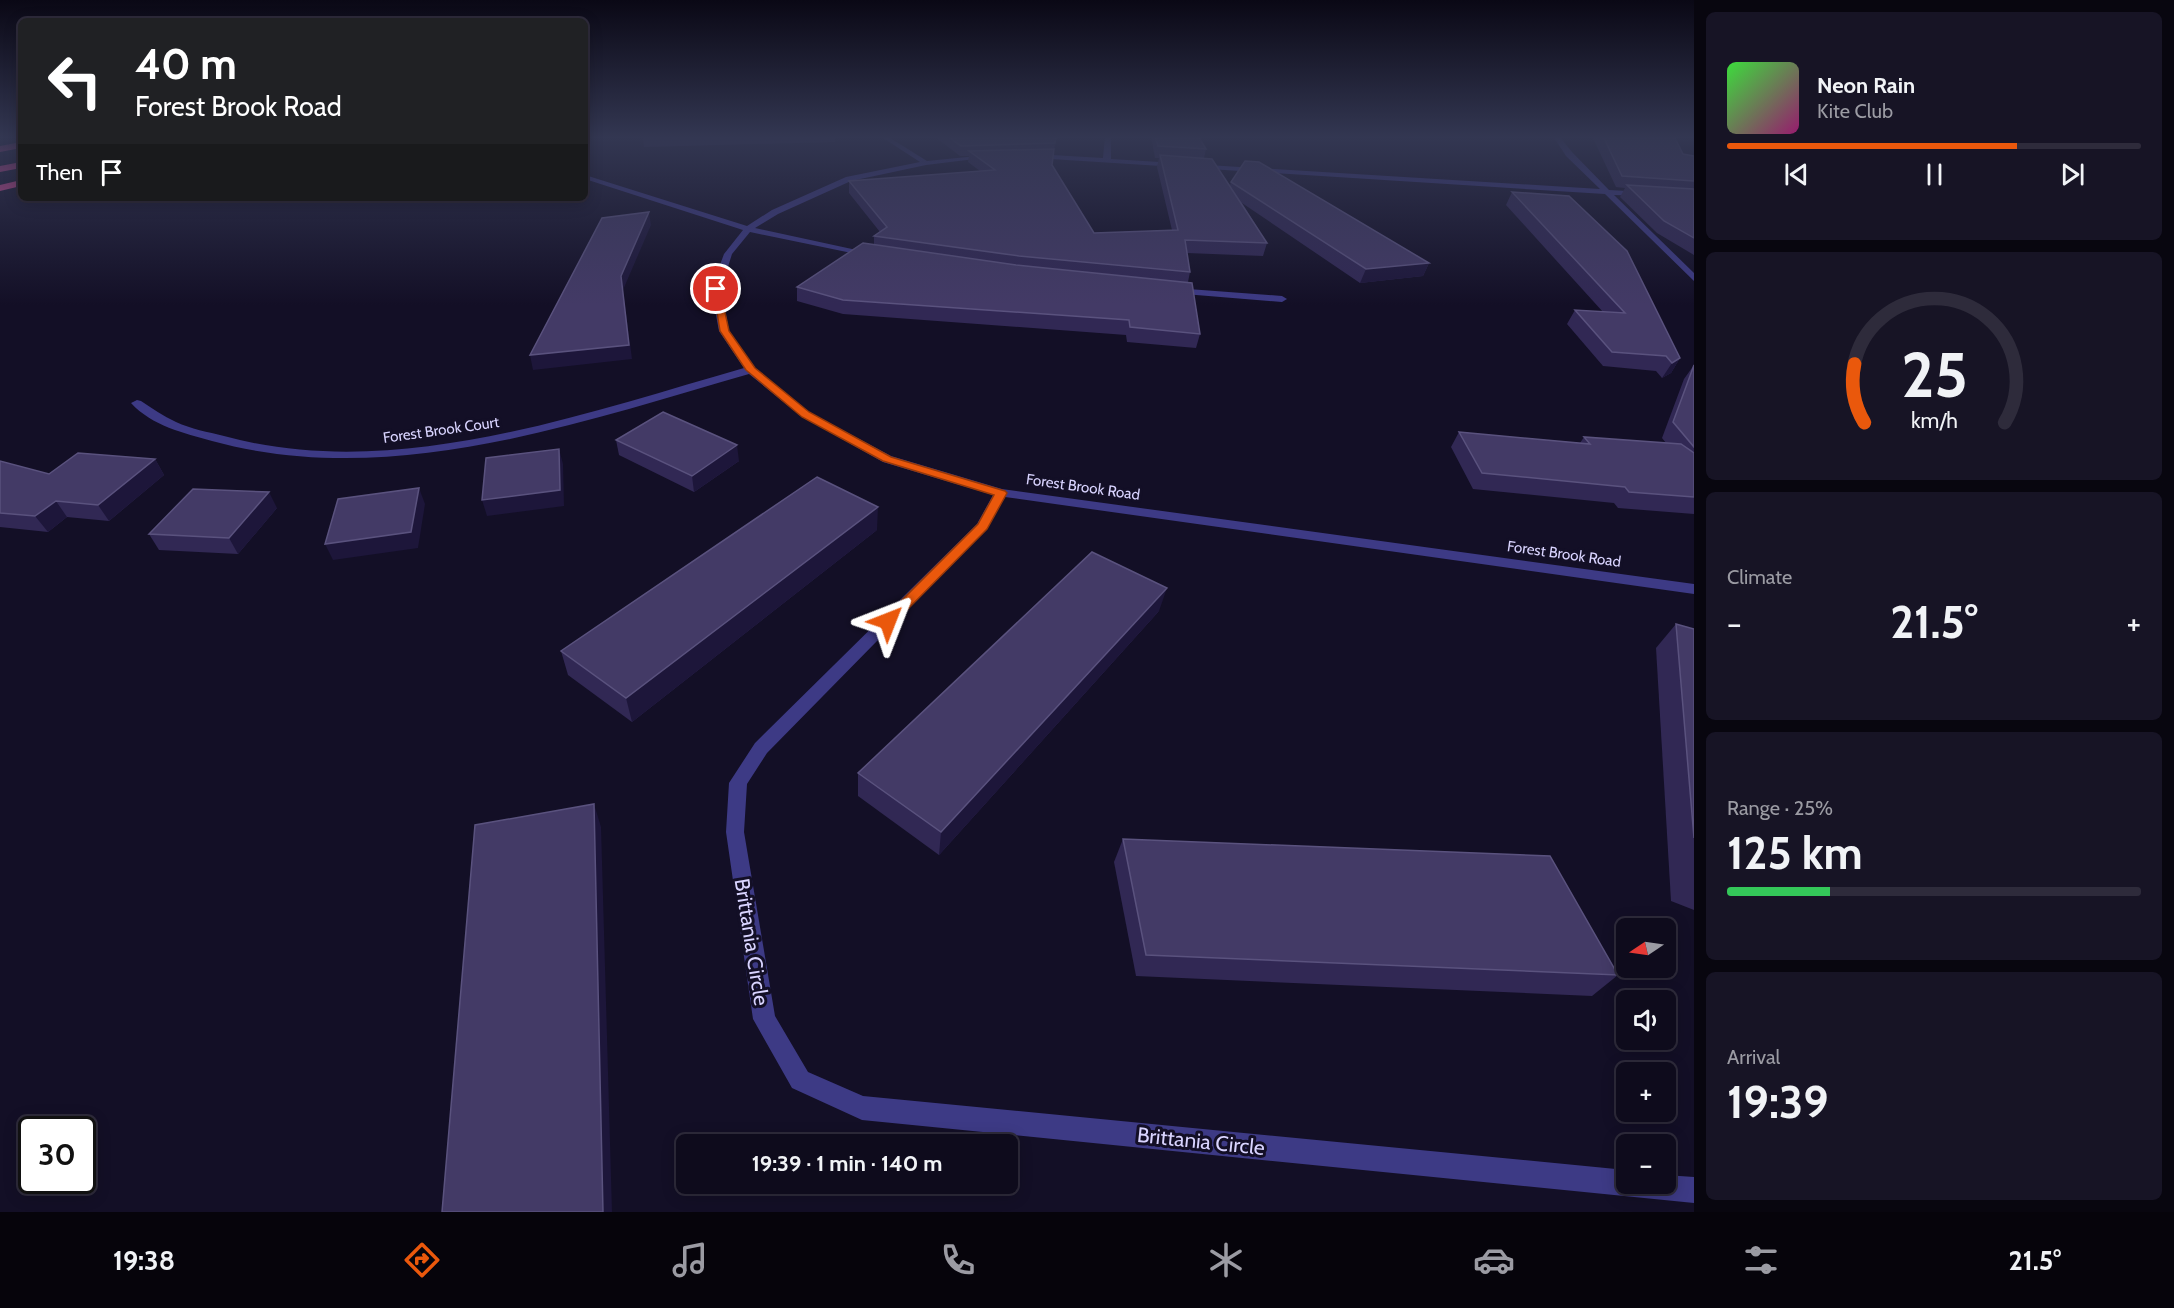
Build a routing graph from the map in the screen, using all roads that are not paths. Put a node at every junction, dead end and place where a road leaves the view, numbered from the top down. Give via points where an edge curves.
1 (634, 193) edge
2 (819, 193) edge
3 (1608, 193) edge
4 (1629, 193) edge
5 (1650, 194) edge
6 (748, 229) junction
7 (882, 256) edge
8 (1694, 278) edge
9 (1163, 290) edge
10 (1282, 299) dead end
11 (751, 370) junction
12 (137, 404) dead end
13 (1001, 493) junction
14 (1694, 589) edge
15 (1616, 1182) edge
16 (1676, 1188) edge
17 (1694, 1190) edge

1 - 6 street
2 - 6 street, Forest Brook Road
3 - 8 street
4 - 5 street
6 - 7 street
6 - 11 street, Forest Brook Road via 728,254 716,289 724,331
9 - 10 street
11 - 12 street, Forest Brook Court via 504,437 403,453 296,456 232,445 177,428
11 - 13 street, Forest Brook Road via 806,414 887,459
13 - 14 street, Forest Brook Road
13 - 15 street, Brittania Circle via 982,526 761,748 738,783 735,832 764,1019 800,1080 862,1108
16 - 17 street, Brittania Circle

